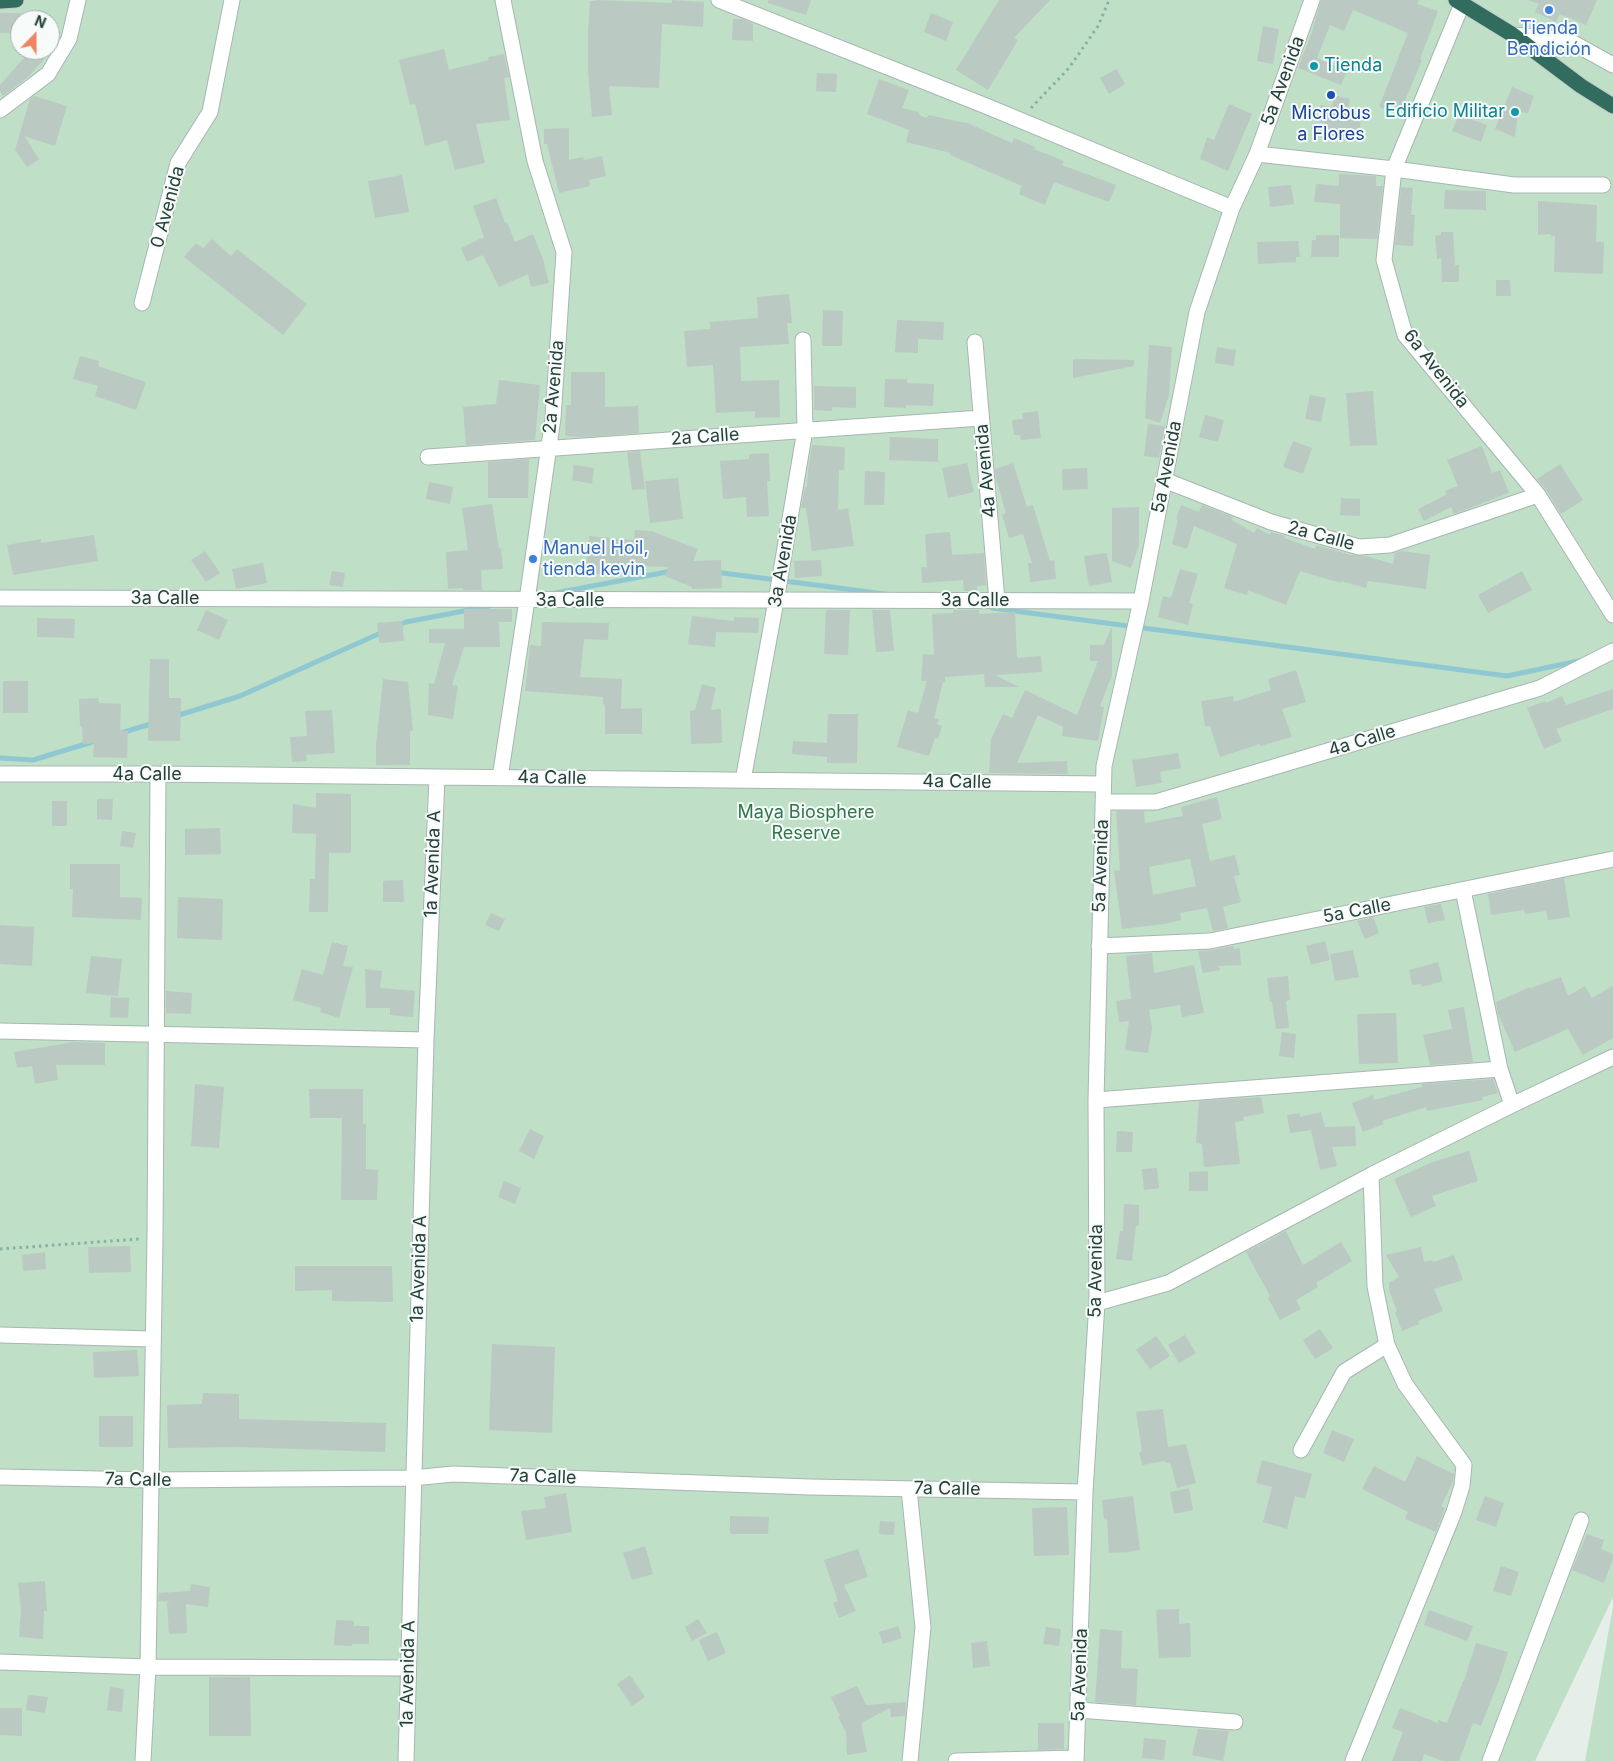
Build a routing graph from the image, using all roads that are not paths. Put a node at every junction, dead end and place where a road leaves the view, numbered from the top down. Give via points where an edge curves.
1 (16, 0) edge
2 (78, 0) edge
3 (232, 0) edge
4 (503, 0) edge
5 (719, 0) edge
6 (1312, 0) edge
7 (0, 1) edge
8 (1459, 2) edge
9 (1513, 36) junction
10 (1613, 65) edge
11 (1613, 106) edge
12 (0, 110) edge
13 (1257, 154) junction
14 (1394, 169) junction
15 (1603, 184) dead end
16 (1232, 208) junction
17 (142, 303) dead end
18 (803, 340) dead end
19 (975, 342) dead end
20 (982, 418) junction
21 (805, 430) junction
22 (548, 448) junction
23 (428, 457) dead end
24 (1164, 480) junction
25 (1538, 495) junction
26 (0, 598) edge
27 (527, 600) junction
28 (776, 601) junction
29 (996, 601) junction
30 (1141, 601) junction
31 (1613, 615) edge
32 (1613, 651) edge
33 (0, 774) edge
34 (158, 774) junction
35 (437, 777) junction
36 (500, 778) junction
37 (744, 780) junction
38 (1103, 784) junction
39 (1103, 802) junction
40 (1613, 859) edge
41 (1463, 890) junction
42 (1099, 946) junction
43 (0, 1031) edge
44 (156, 1033) junction
45 (426, 1040) junction
46 (1613, 1057) edge
47 (1500, 1069) junction
48 (1096, 1100) junction
49 (1512, 1105) junction
50 (1372, 1175) junction
51 (1097, 1303) junction
52 (0, 1335) edge
53 (153, 1339) junction
54 (1387, 1345) junction
55 (1301, 1450) dead end
56 (0, 1477) edge
57 (413, 1478) junction
58 (150, 1480) junction
59 (909, 1489) junction
60 (1085, 1492) junction
61 (1582, 1520) dead end
62 (0, 1662) edge
63 (148, 1667) junction
64 (408, 1668) junction
65 (1079, 1710) junction
66 (1235, 1722) dead end
67 (1076, 1760) edge
68 (143, 1761) edge
69 (406, 1761) edge
70 (910, 1761) edge
71 (956, 1761) edge
72 (1353, 1761) edge
73 (1490, 1761) edge

1 - 7 highway
2 - 12 street via 69,39 48,74
3 - 17 street, 0 Avenida via 210,112 178,163
4 - 22 street, 2a Avenida via 535,161 564,252 553,418
5 - 16 street
6 - 13 street, 5a Avenida
8 - 9 highway
8 - 14 street, 6a Avenida
9 - 10 street via 1568,40
9 - 11 highway
13 - 14 street
13 - 16 street, 5a Avenida
14 - 15 street via 1514,185
14 - 25 street, 6a Avenida via 1384,260 1405,335
16 - 24 street, 5a Avenida via 1197,312
18 - 21 street, 3a Avenida
19 - 20 street, 4a Avenida
20 - 21 street, 2a Calle
20 - 29 street, 4a Avenida
21 - 22 street, 2a Calle
21 - 28 street, 3a Avenida
22 - 23 street, 2a Calle
22 - 27 street, 2a Avenida
24 - 25 street, 2a Calle via 1271,522 1359,547 1390,545
24 - 30 street, 5a Avenida
25 - 31 street, 6a Avenida
26 - 27 street, 3a Calle
27 - 28 street, 3a Calle
27 - 36 street, 2a Avenida
28 - 29 street, 3a Calle
28 - 37 street, 3a Avenida
29 - 30 street, 3a Calle
30 - 38 street, 5a Avenida via 1104,766
32 - 39 street, 4a Calle via 1540,688 1156,802
33 - 34 street, 4a Calle
34 - 35 street, 4a Calle
34 - 44 street
35 - 36 street, 4a Calle
35 - 45 street, 1a Avenida A
36 - 37 street, 4a Calle
37 - 38 street, 4a Calle
38 - 39 street, 5a Avenida
39 - 42 street, 5a Avenida
40 - 41 street, 5a Calle
41 - 42 street, 5a Calle via 1210,941
41 - 47 street
42 - 48 street, 5a Avenida
43 - 44 street
44 - 45 street
44 - 53 street
45 - 57 street, 1a Avenida A
46 - 49 street
47 - 48 street
47 - 49 street
48 - 51 street, 5a Avenida
49 - 50 street
50 - 51 street via 1168,1283
50 - 54 street via 1375,1286
51 - 60 street, 5a Avenida
52 - 53 street
53 - 58 street
54 - 55 street via 1344,1372
54 - 72 street via 1405,1384 1464,1465 1454,1512
56 - 58 street, 7a Calle
57 - 58 street, 7a Calle
57 - 59 street, 7a Calle via 453,1474
57 - 64 street, 1a Avenida A
58 - 63 street
59 - 60 street, 7a Calle
59 - 70 street via 923,1627
60 - 65 street, 5a Avenida
61 - 73 street
62 - 63 street
63 - 64 street
63 - 68 street
64 - 69 street, 1a Avenida A
65 - 66 street
65 - 67 street, 5a Avenida
67 - 71 street

